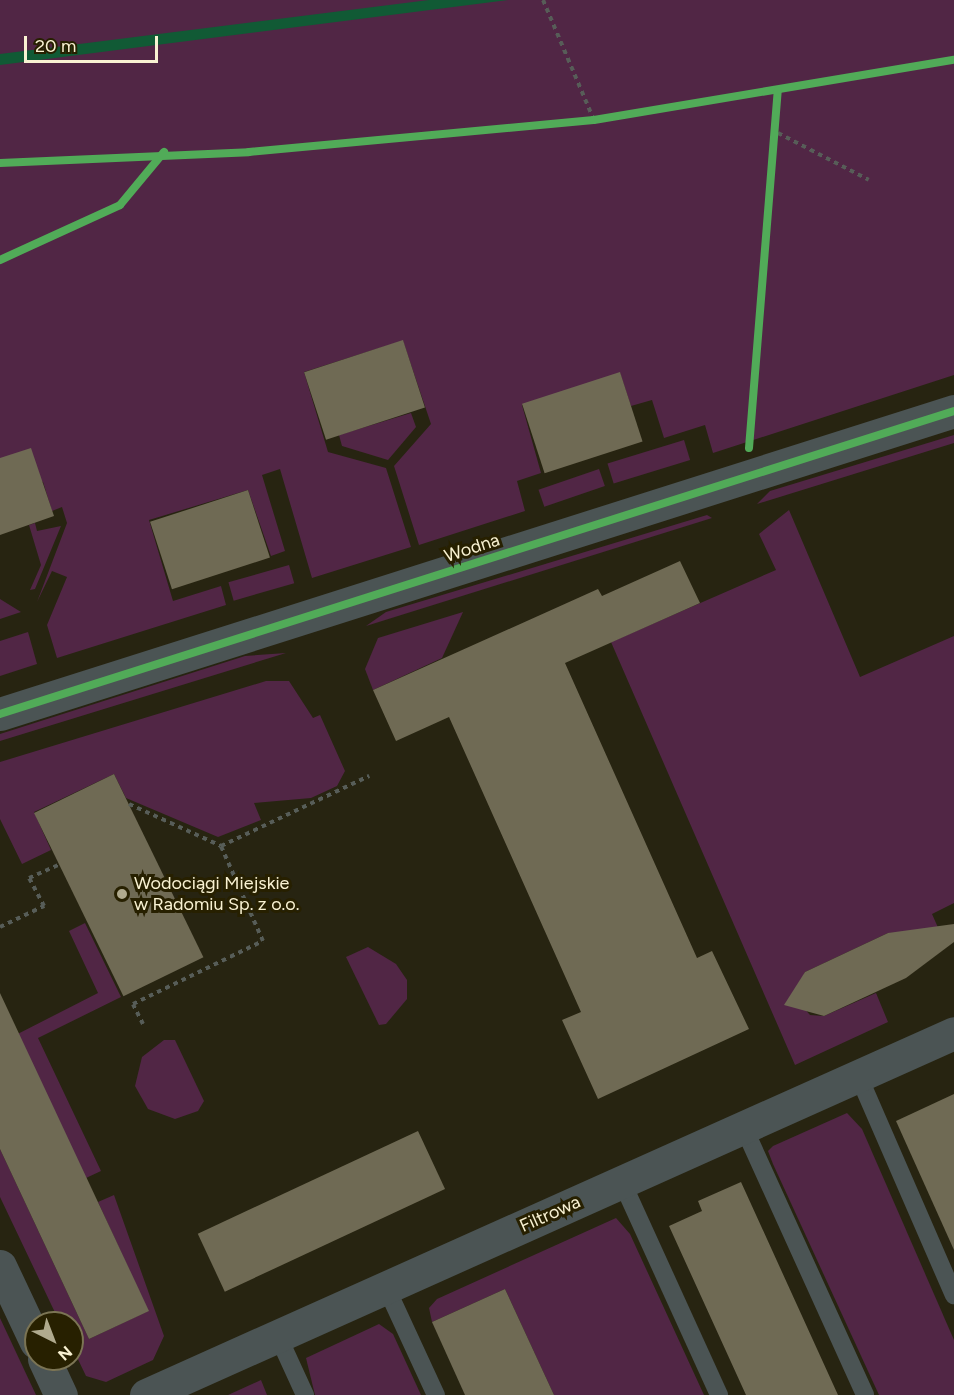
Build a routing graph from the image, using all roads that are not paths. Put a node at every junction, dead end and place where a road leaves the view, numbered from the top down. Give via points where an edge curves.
1 (954, 411) edge
2 (0, 714) edge
3 (954, 1033) edge
4 (859, 1077) junction
5 (744, 1128) junction
6 (622, 1182) junction
7 (0, 1266) edge
8 (387, 1287) junction
9 (954, 1295) edge
10 (24, 1317) edge
11 (278, 1336) junction
12 (50, 1371) edge
13 (62, 1395) edge
14 (146, 1395) edge
15 (305, 1395) edge
16 (436, 1395) edge
17 (719, 1395) edge
18 (865, 1395) edge

1 - 2 street, Wodna
3 - 4 street, Filtrowa
4 - 5 street, Filtrowa
4 - 9 lane
5 - 6 street, Filtrowa
5 - 18 lane
6 - 8 street, Filtrowa
6 - 17 lane
7 - 10 street
8 - 11 street, Filtrowa
8 - 16 lane
11 - 14 street, Filtrowa
11 - 15 lane
12 - 13 street

